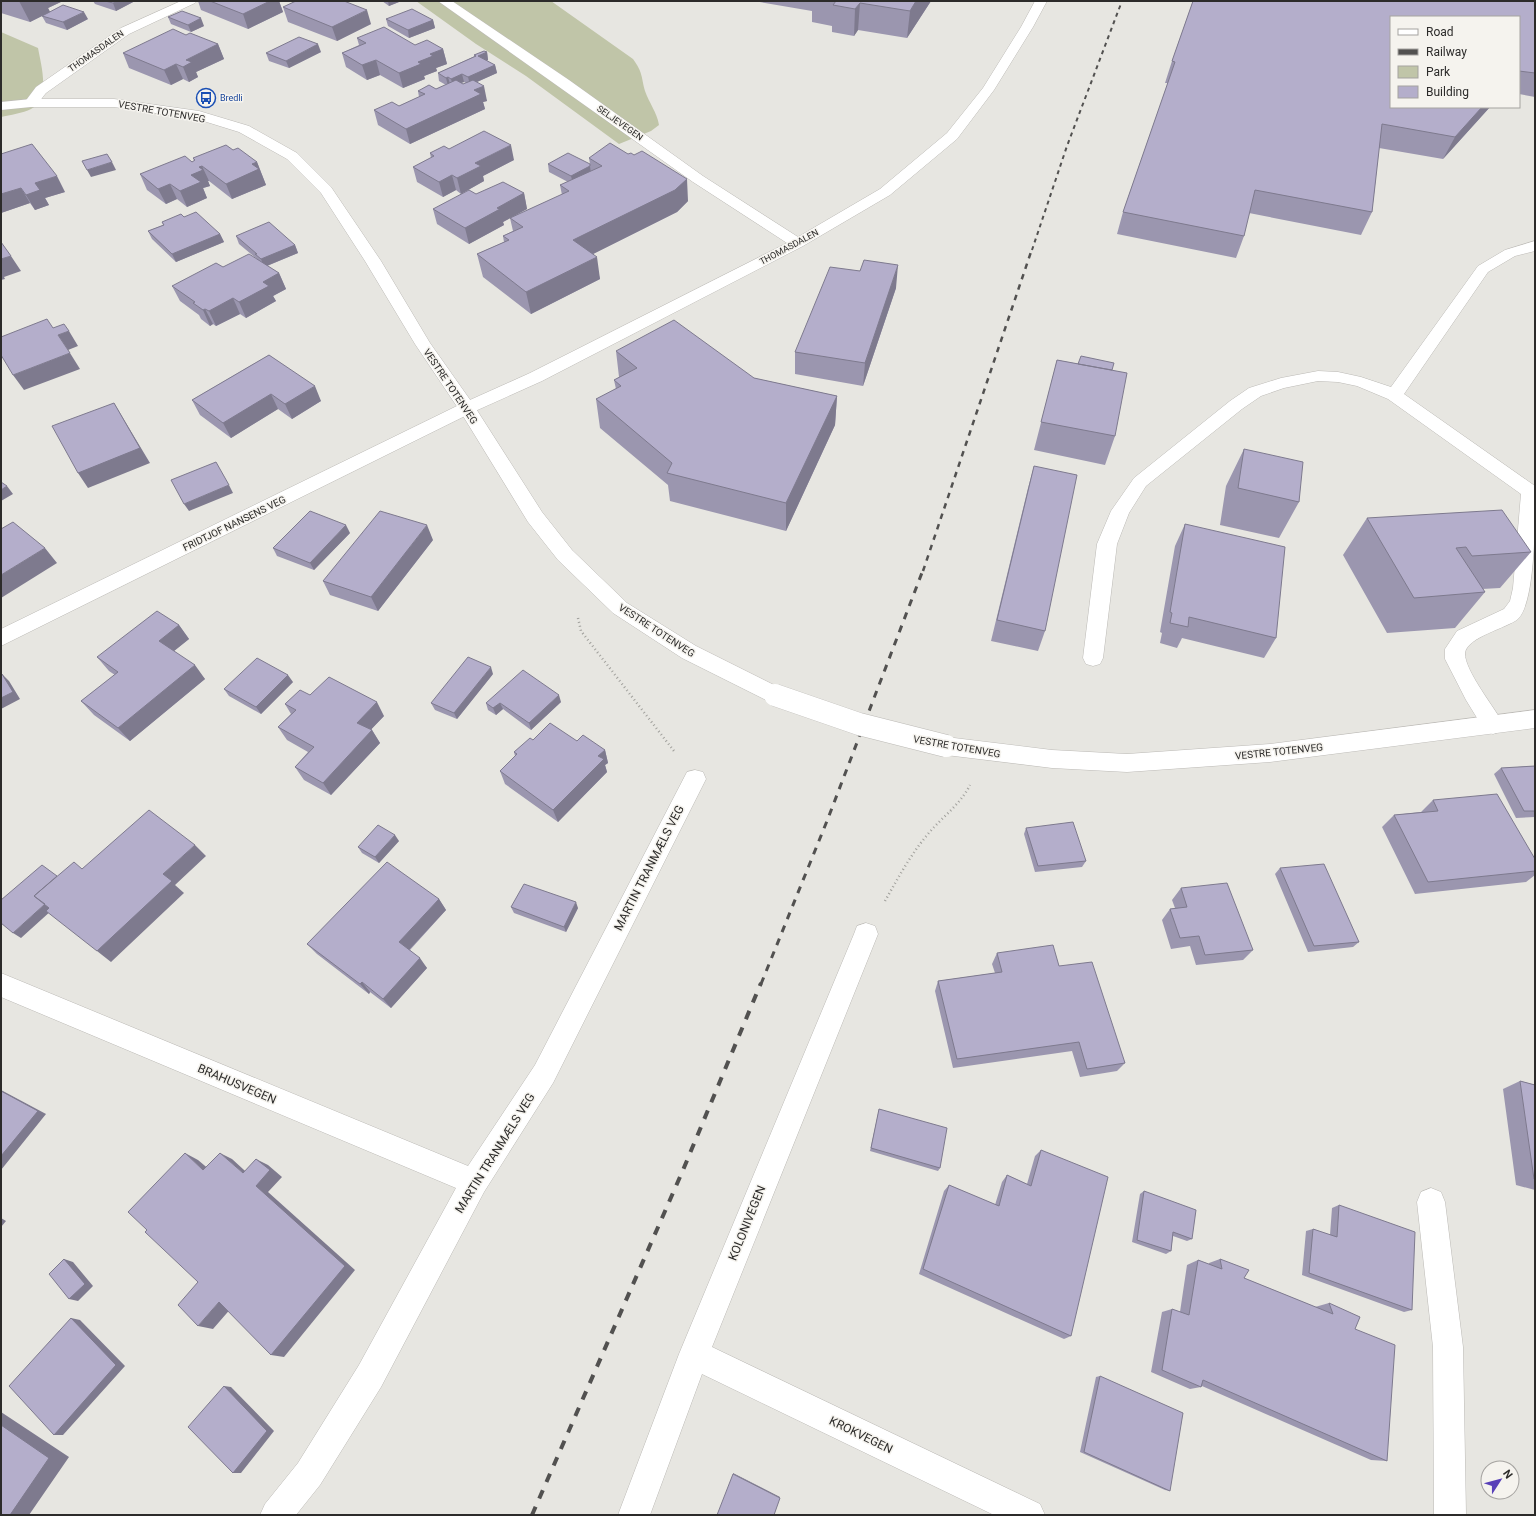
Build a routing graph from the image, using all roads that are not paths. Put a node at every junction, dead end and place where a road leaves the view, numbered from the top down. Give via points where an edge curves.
1 (191, 1) edge
2 (444, 1) edge
3 (1041, 1) edge
4 (31, 103) junction
5 (1, 106) edge
6 (798, 243) junction
7 (1535, 246) edge
8 (1394, 395) junction
9 (467, 408) junction
10 (1532, 493) edge
11 (1, 638) edge
12 (1093, 658) dead end
13 (1535, 719) edge
14 (1493, 725) junction
15 (695, 779) road end
16 (866, 934) road end
17 (1, 986) edge
18 (474, 1182) junction
19 (1431, 1202) dead end
20 (694, 1354) junction
21 (276, 1515) edge
22 (634, 1515) edge
23 (1029, 1515) edge
24 (1450, 1515) edge

1 - 4 street, THOMASDALEN via 125,31 41,90
2 - 6 street, SELJEVEGEN via 698,179
3 - 6 street, THOMASDALEN via 988,90 952,136 885,192
4 - 5 street, VESTRE TOTENVEG
4 - 9 street, VESTRE TOTENVEG via 114,102 199,116 244,129 292,156 326,190 423,344
6 - 9 street, THOMASDALEN via 536,377
7 - 8 street via 1510,253 1483,269
8 - 10 street
8 - 12 street via 1361,382 1338,377 1318,376 1281,383 1255,392 1236,405 1140,482 1120,510 1107,544
9 - 11 street, FRIDTJOF NANSENS VEG
9 - 14 street, VESTRE TOTENVEG, bridge via 535,517 565,555 620,608 689,652 775,695 835,717 946,746 1052,759 1127,762 1270,753
10 - 14 street via 1523,588 1519,604 1511,614 1464,637 1455,649 1455,659 1462,673
13 - 14 street, VESTRE TOTENVEG
15 - 18 street, MARTIN TRANMÆLS VEG via 544,1074
16 - 20 street, KOLONIVEGEN
17 - 18 street, BRAHUSVEGEN
18 - 21 street, MARTIN TRANMÆLS VEG via 370,1376 309,1474
19 - 24 street via 1448,1347
20 - 22 street, KOLONIVEGEN
20 - 23 street, KROKVEGEN

